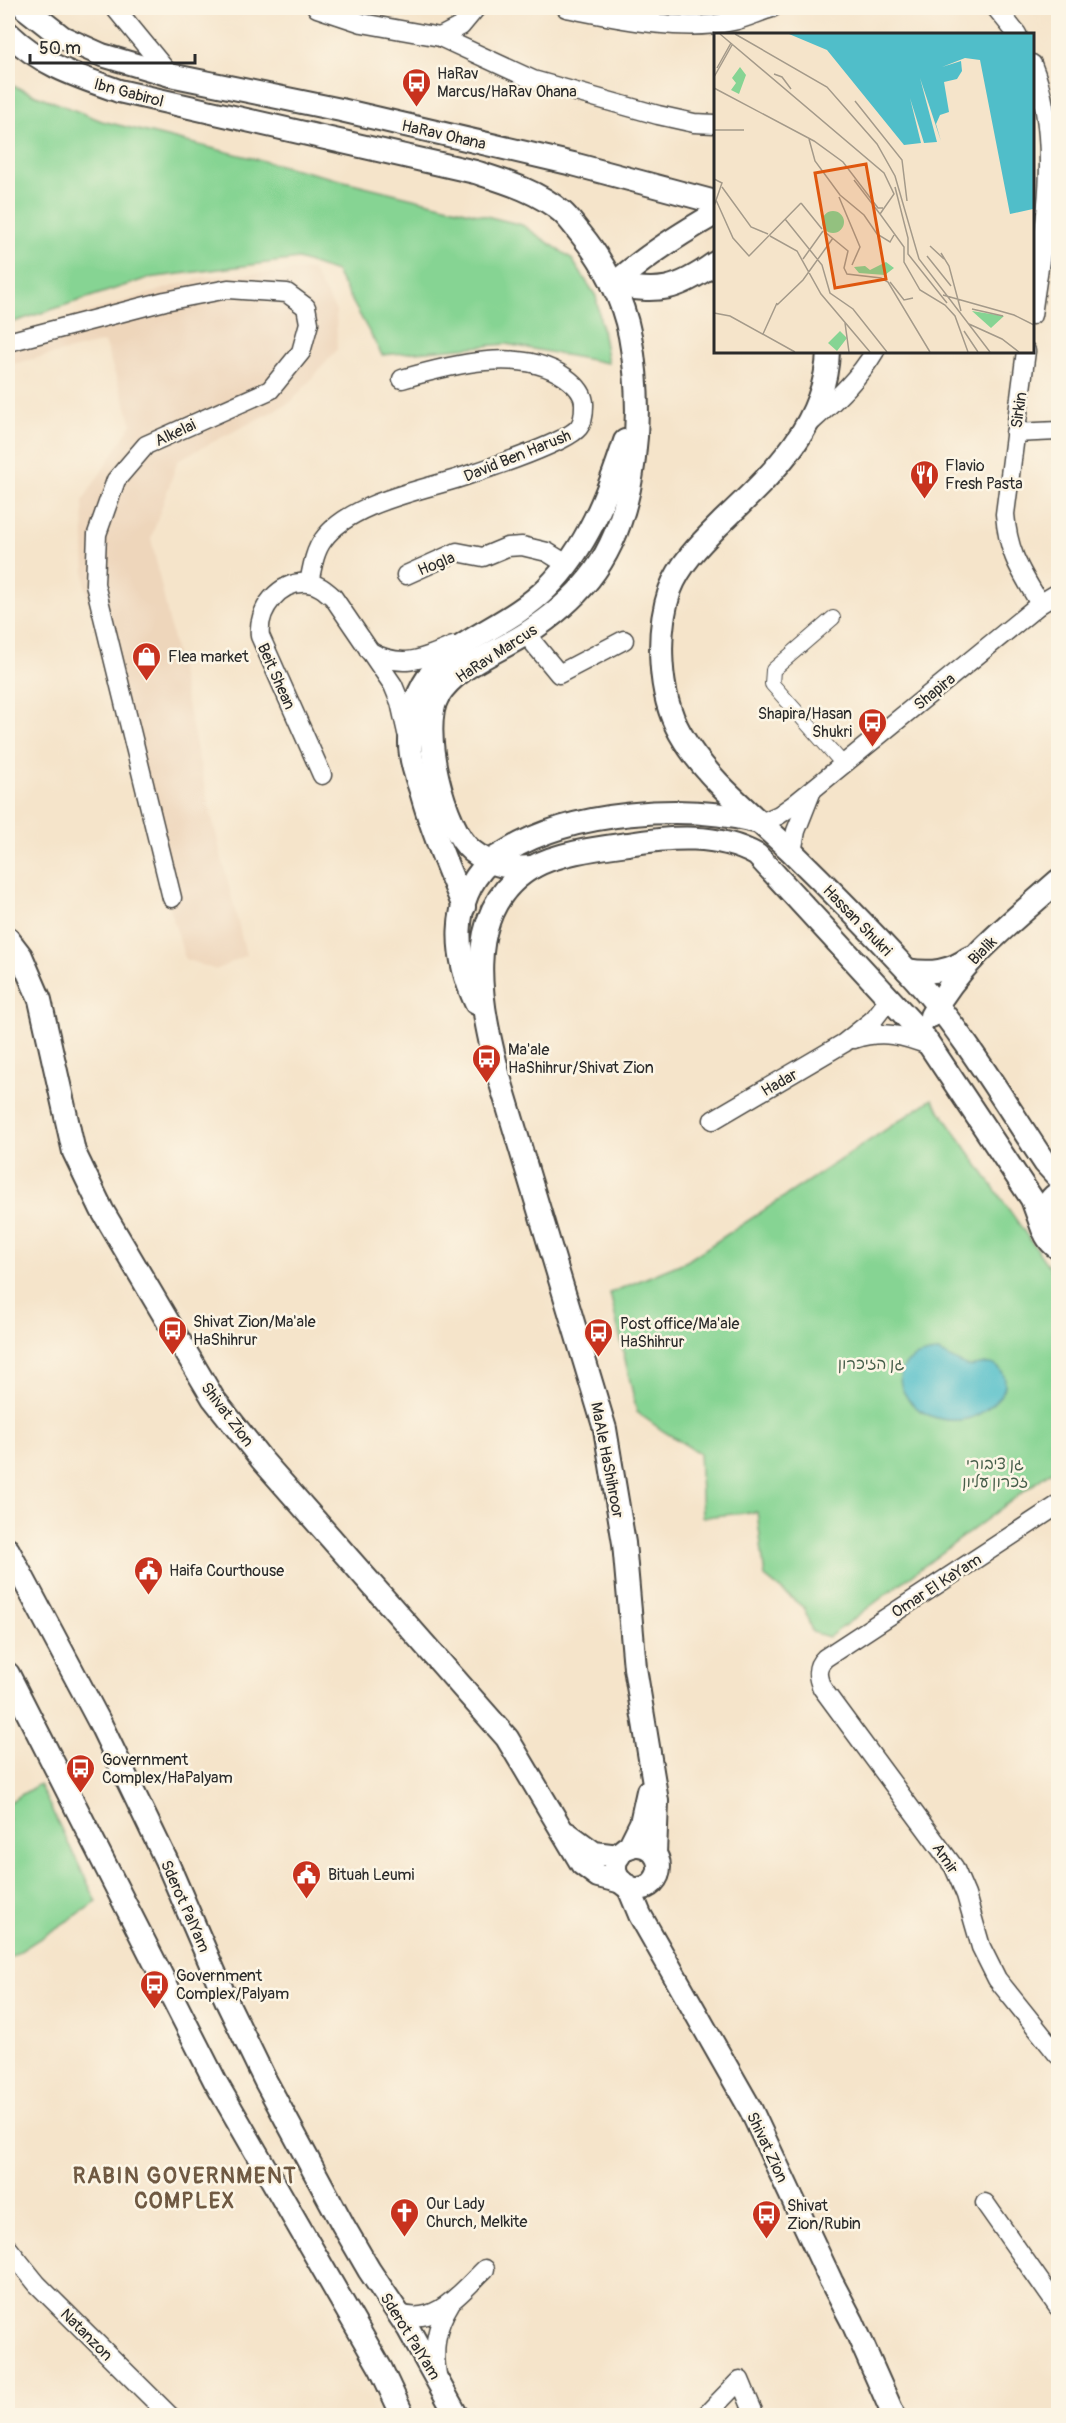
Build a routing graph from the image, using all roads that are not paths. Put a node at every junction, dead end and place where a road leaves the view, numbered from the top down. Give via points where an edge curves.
1 (26, 8) edge
2 (116, 8) edge
3 (318, 8) edge
4 (476, 8) edge
5 (566, 8) edge
6 (772, 8) edge
7 (996, 8) edge
8 (8, 33) edge
9 (1016, 33) edge
10 (440, 37) junction
11 (1033, 67) edge
12 (170, 75) junction
13 (193, 108) joint
14 (714, 124) edge
15 (714, 202) edge
16 (1053, 210) edge
17 (714, 215) edge
18 (714, 265) edge
19 (613, 285) junction
20 (1033, 310) edge
21 (8, 342) edge
22 (828, 352) edge
23 (874, 352) edge
24 (1026, 352) edge
25 (402, 379) dead end
26 (636, 405) junction
27 (808, 425) junction
28 (1059, 431) edge
29 (1015, 433) junction
30 (568, 565) junction
31 (406, 575) dead end
32 (309, 583) junction
33 (1059, 593) edge
34 (1040, 604) junction
35 (833, 618) dead end
36 (526, 634) junction
37 (470, 639) junction
38 (624, 640) dead end
39 (367, 650) junction
40 (410, 745) junction
41 (843, 764) junction
42 (322, 776) dead end
43 (811, 791) junction
44 (761, 823) junction
45 (742, 846) joint
46 (792, 852) junction
47 (489, 862) junction
48 (533, 867) junction
49 (1059, 881) edge
50 (172, 898) dead end
51 (464, 907) junction
52 (9, 939) edge
53 (976, 954) junction
54 (907, 970) junction
55 (890, 998) junction
56 (937, 1005) junction
57 (486, 1023) junction
58 (926, 1040) junction
59 (844, 1043) junction
60 (713, 1120) dead end
61 (1059, 1177) edge
62 (1059, 1193) edge
63 (1043, 1228) junction
64 (1059, 1248) edge
65 (1059, 1505) edge
66 (8, 1550) edge
67 (818, 1669) joint
68 (8, 1674) edge
69 (652, 1766) junction
70 (558, 1825) junction
71 (624, 1851) junction
72 (655, 1854) junction
73 (625, 1884) junction
74 (1059, 2055) edge
75 (985, 2203) dead end
76 (8, 2248) edge
77 (484, 2268) dead end
78 (451, 2303) junction
79 (1059, 2307) edge
80 (398, 2313) junction
81 (438, 2377) junction
82 (170, 2415) edge
83 (403, 2415) edge
84 (457, 2415) edge
85 (705, 2415) edge
86 (755, 2415) edge
87 (894, 2415) edge

1 - 12 street, Ibn Gabirol via 62,37 102,55
2 - 12 street
3 - 10 street via 362,23
4 - 10 street via 461,26
5 - 6 street via 688,26 732,21
7 - 9 street
8 - 13 street, Ibn Gabirol via 25,50 62,72 119,91
10 - 14 street via 533,80 658,115
11 - 16 street via 1045,107
12 - 15 street, HaRav Ohana via 573,164
13 - 19 street, HaRav Ohana via 475,172 529,190 563,213 589,243
16 - 20 street
17 - 19 street via 663,245
18 - 19 street via 687,282 664,290
19 - 26 street, HaRav Marcus via 629,334
21 - 50 street, Alkelai via 165,301 228,289 287,293 306,307 309,323 300,352 270,390 146,446 116,480 97,534 94,584
22 - 27 street
23 - 27 street via 863,372
24 - 29 street, Sirkin
25 - 32 street, David Ben Harush via 453,365 529,363 553,369 575,384 584,399 584,418 577,432 542,449 368,507 340,522 322,540
26 - 30 street, HaRav Marcus via 604,501
26 - 36 street, HaRav Marcus via 630,480 615,536 604,558 572,598
27 - 44 street, Hassan Shukri via 770,476 714,530 681,570 671,588 663,628 663,667 679,732 727,791
28 - 29 street
29 - 34 street, Sirkin via 1005,514 1007,534 1011,553
30 - 31 street, Hogla via 547,552 522,546 507,547 483,557 457,552
30 - 37 street, HaRav Marcus via 531,602
32 - 39 street via 333,597
32 - 42 street, Beit Shean via 296,584 273,597 258,623 264,650
33 - 34 street, Shapira
34 - 41 street, Shapira
35 - 41 street via 773,670 772,684
36 - 38 street via 560,674
36 - 47 street, HaRav Marcus via 460,673 446,685 432,711 433,757 454,826 470,849
37 - 39 street via 432,655 401,662
37 - 40 street, HaRav Marcus via 447,655 422,687 411,721
39 - 40 street via 397,693
40 - 51 street, HaRav Marcus via 433,834
41 - 43 street, Shapira
43 - 44 street, Shapira
43 - 46 street, Shapira
44 - 46 street, Hassan Shukri
44 - 47 street, MaAle HaShihroor via 701,813 598,819 525,840
45 - 48 street, MaAle HaShihroor via 723,841 662,839 599,848
45 - 55 street, Hassan Shukri via 769,867
46 - 54 street, Hassan Shukri
47 - 48 street, HaRav Marcus via 503,867
47 - 51 street, MaAle HaShihroor via 473,884
48 - 57 street, MaAle HaShihroor via 508,887 487,928 481,967
49 - 53 street, Bialik
51 - 57 street, MaAle HaShihroor via 459,953
52 - 70 street, Shivat Zion via 40,1000 74,1152 102,1210 213,1398 262,1460 507,1738
53 - 54 street via 940,971
53 - 56 street, Bialik
54 - 56 street, Hassan Shukri
55 - 58 street, Hassan Shukri
55 - 59 street, Hadar via 874,1019
56 - 58 street, Bialik
56 - 61 street, Hassan Shukri
57 - 69 street, MaAle HaShihroor via 605,1429 624,1543 635,1668
58 - 59 street, Hadar via 880,1033
58 - 63 street, Hassan Shukri via 1032,1199
59 - 60 street, Hadar
62 - 63 street via 1044,1209
63 - 64 street, Hassan Shukri
65 - 67 street, Omar El KaYam via 825,1658
66 - 80 street, Sderot PalYam via 100,1723 265,2080 342,2225
67 - 74 street, Amir via 822,1688 954,1867 981,1947 997,1979
68 - 83 street via 215,2081 381,2368
69 - 71 street, MaAle HaShihroor via 641,1823
69 - 72 street, MaAle HaShihroor via 657,1800
70 - 71 street, Shivat Zion via 594,1853
70 - 73 street, Shivat Zion via 590,1872
71 - 72 street via 644,1846
71 - 73 street via 615,1869
72 - 73 street via 659,1868 654,1881 642,1888
73 - 87 street, Shivat Zion via 751,2110
75 - 79 street
76 - 82 street, Natanzon via 37,2284
77 - 78 street
78 - 80 street via 430,2315
78 - 81 street via 436,2337
80 - 81 street, Sderot PalYam
81 - 84 street, Sderot PalYam
85 - 86 street via 740,2380

